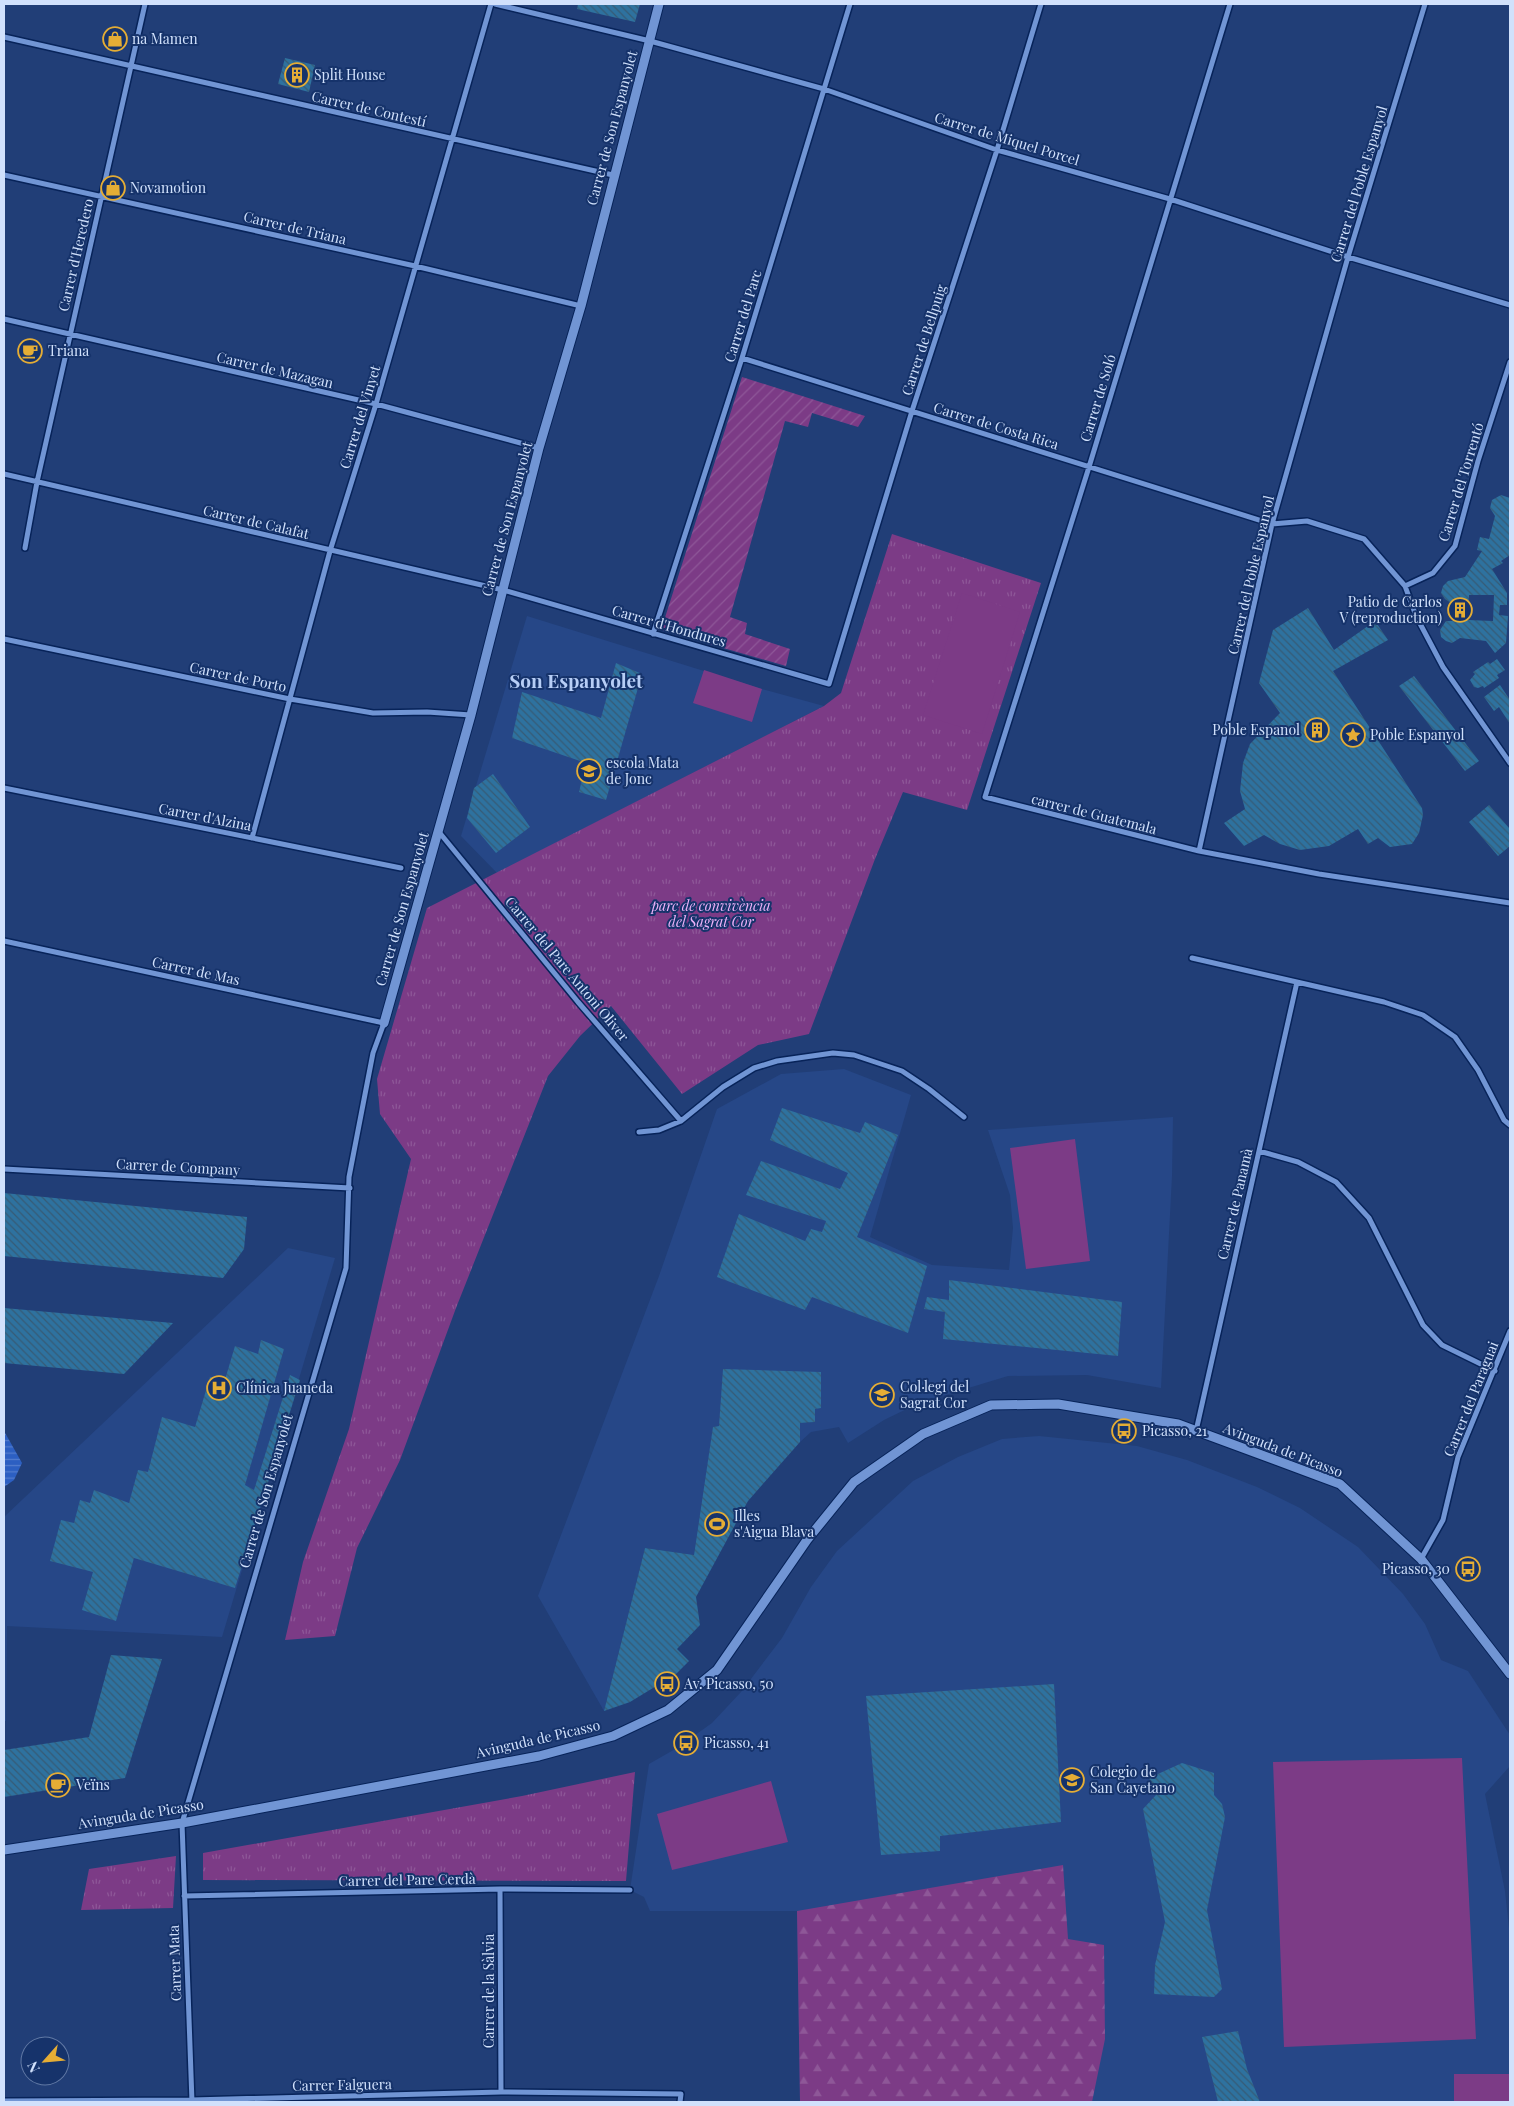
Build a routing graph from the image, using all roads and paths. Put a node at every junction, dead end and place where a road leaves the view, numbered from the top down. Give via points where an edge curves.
1 (145, 4) edge
2 (491, 4) edge
3 (495, 4) edge
4 (659, 4) edge
5 (850, 4) edge
6 (1041, 4) edge
7 (1230, 4) edge
8 (1425, 4) edge
9 (4, 38) edge
10 (650, 42) junction
11 (130, 66) junction
12 (824, 89) junction
13 (452, 140) junction
14 (997, 150) junction
15 (4, 175) edge
16 (613, 175) junction
17 (101, 196) junction
18 (1170, 199) junction
19 (1348, 257) junction
20 (415, 266) junction
21 (1510, 305) edge
22 (581, 306) junction
23 (4, 319) edge
24 (70, 335) junction
25 (742, 358) junction
26 (1510, 362) edge
27 (376, 404) junction
28 (912, 411) junction
29 (539, 448) junction
30 (1089, 466) junction
31 (4, 474) edge
32 (37, 482) junction
33 (1272, 524) junction
34 (25, 548) dead end
35 (330, 551) junction
36 (1405, 586) junction
37 (503, 590) junction
38 (653, 634) junction
39 (4, 639) edge
40 (829, 684) joint
41 (290, 699) junction
42 (471, 715) junction
43 (1510, 763) edge
44 (4, 788) edge
45 (985, 797) joint
46 (438, 831) junction
47 (252, 838) junction
48 (1198, 852) junction
49 (401, 868) dead end
50 (1510, 903) edge
51 (4, 941) edge
52 (1192, 958) dead end
53 (1297, 982) junction
54 (384, 1024) junction
55 (964, 1117) dead end
56 (681, 1121) junction
57 (1510, 1126) edge
58 (639, 1132) dead end
59 (1259, 1151) junction
60 (4, 1169) edge
61 (350, 1188) junction
62 (1510, 1331) edge
63 (1495, 1371) junction
64 (1196, 1431) junction
65 (1421, 1559) junction
66 (1510, 1674) edge
67 (182, 1823) junction
68 (4, 1850) edge
69 (500, 1889) junction
70 (630, 1890) dead end
71 (184, 1896) junction
72 (501, 2092) junction
73 (4, 2101) edge
74 (192, 2101) edge
75 (680, 2102) edge

1 - 11 street, Carrer d'Heredero
2 - 13 street, Carrer del Vinyet
3 - 10 street, Carrer de Miquel Porcel
4 - 10 street, Carrer de Son Espanyolet
5 - 12 street, Carrer del Parc
6 - 14 street, Carrer de Bellpuig
7 - 18 street, Carrer de Soló
8 - 19 street, Carrer del Poble Espanyol
9 - 11 street, Carrer de Contestí
10 - 12 street, Carrer de Miquel Porcel
10 - 16 street, Carrer de Son Espanyolet
11 - 13 street, Carrer de Contestí
11 - 17 street, Carrer d'Heredero
12 - 14 street, Carrer de Miquel Porcel
12 - 25 street, Carrer del Parc
13 - 16 street, Carrer de Contestí
13 - 20 street, Carrer del Vinyet
14 - 18 street, Carrer de Miquel Porcel
14 - 28 street, Carrer de Bellpuig
15 - 17 street, Carrer de Triana
16 - 22 street, Carrer de Son Espanyolet
17 - 20 street, Carrer de Triana
17 - 24 street, Carrer d'Heredero
18 - 19 street, Carrer de Miquel Porcel
18 - 30 street, Carrer de Soló
19 - 21 street, Carrer de Miquel Porcel
19 - 33 street, Carrer del Poble Espanyol
20 - 22 street, Carrer de Triana
20 - 27 street, Carrer del Vinyet
22 - 29 street, Carrer de Son Espanyolet
23 - 24 street, Carrer de Mazagan
24 - 27 street, Carrer de Mazagan
24 - 32 street, Carrer d'Heredero
25 - 28 street, Carrer de Costa Rica
25 - 38 street, Carrer del Parc
26 - 36 street, Carrer del Torrentó via 1455,546 1433,574
27 - 29 street, Carrer de Mazagan
27 - 35 street, Carrer del Vinyet
28 - 30 street, Carrer de Costa Rica
28 - 40 street, Carrer de Bellpuig
29 - 37 street, Carrer de Son Espanyolet
30 - 33 street, Carrer de Costa Rica
30 - 45 street, Carrer de Soló
31 - 32 street, Carrer de Calafat
32 - 34 street
32 - 35 street, Carrer de Calafat
33 - 36 street, Carrer del Poble Espanyol via 1306,521 1364,539
33 - 48 street, Carrer del Poble Espanyol
35 - 37 street, Carrer de Calafat
35 - 41 street, Carrer del Vinyet
36 - 43 street via 1416,616 1443,667
37 - 38 street, Carrer d'Hondures
37 - 42 street, Carrer de Son Espanyolet
38 - 40 street, Carrer d'Hondures
39 - 41 street, Carrer de Porto
41 - 42 street, Carrer de Porto via 373,713
41 - 47 street, Carrer del Vinyet
42 - 46 street, Carrer de Son Espanyolet
44 - 47 street, Carrer d'Alzina
45 - 48 street, carrer de Guatemala
46 - 54 street, Carrer de Son Espanyolet
46 - 56 street, Carrer del Pare Antoni Oliver via 578,1002
47 - 49 street, Carrer d'Alzina
48 - 50 street
51 - 54 street, Carrer de Mas
52 - 53 street
53 - 57 street via 1384,1002 1423,1015 1455,1037
53 - 59 street, Carrer de Panamà
54 - 61 street, Carrer de Son Espanyolet via 373,1053
55 - 56 street via 902,1071 854,1055 833,1053 754,1068 723,1087
56 - 58 street via 659,1130
59 - 63 street via 1298,1162 1336,1182 1369,1218 1423,1325 1442,1345
59 - 64 street, Carrer de Panamà
60 - 61 street, Carrer de Company
61 - 67 street, Carrer de Son Espanyolet via 346,1268
62 - 63 street, Carrer del Paraguai
63 - 65 street, Carrer del Paraguai via 1458,1457 1443,1520
64 - 65 street, Avinguda de Picasso via 1340,1484
64 - 67 street, Avinguda de Picasso via 1178,1424 1058,1404 991,1405 923,1434 854,1482 807,1540 717,1670 668,1710 613,1736 539,1756
65 - 66 street, Avinguda de Picasso
67 - 68 street, Avinguda de Picasso
67 - 71 street, Carrer Mata
69 - 70 street, Carrer del Pare Cerdà
69 - 71 street, Carrer del Pare Cerdà
69 - 72 street, Carrer de la Sàlvia
71 - 74 street, Carrer Mata
72 - 74 street, Carrer Falguera
72 - 75 street, Carrer Falguera via 680,2094
73 - 74 street, Carrer Falguera

